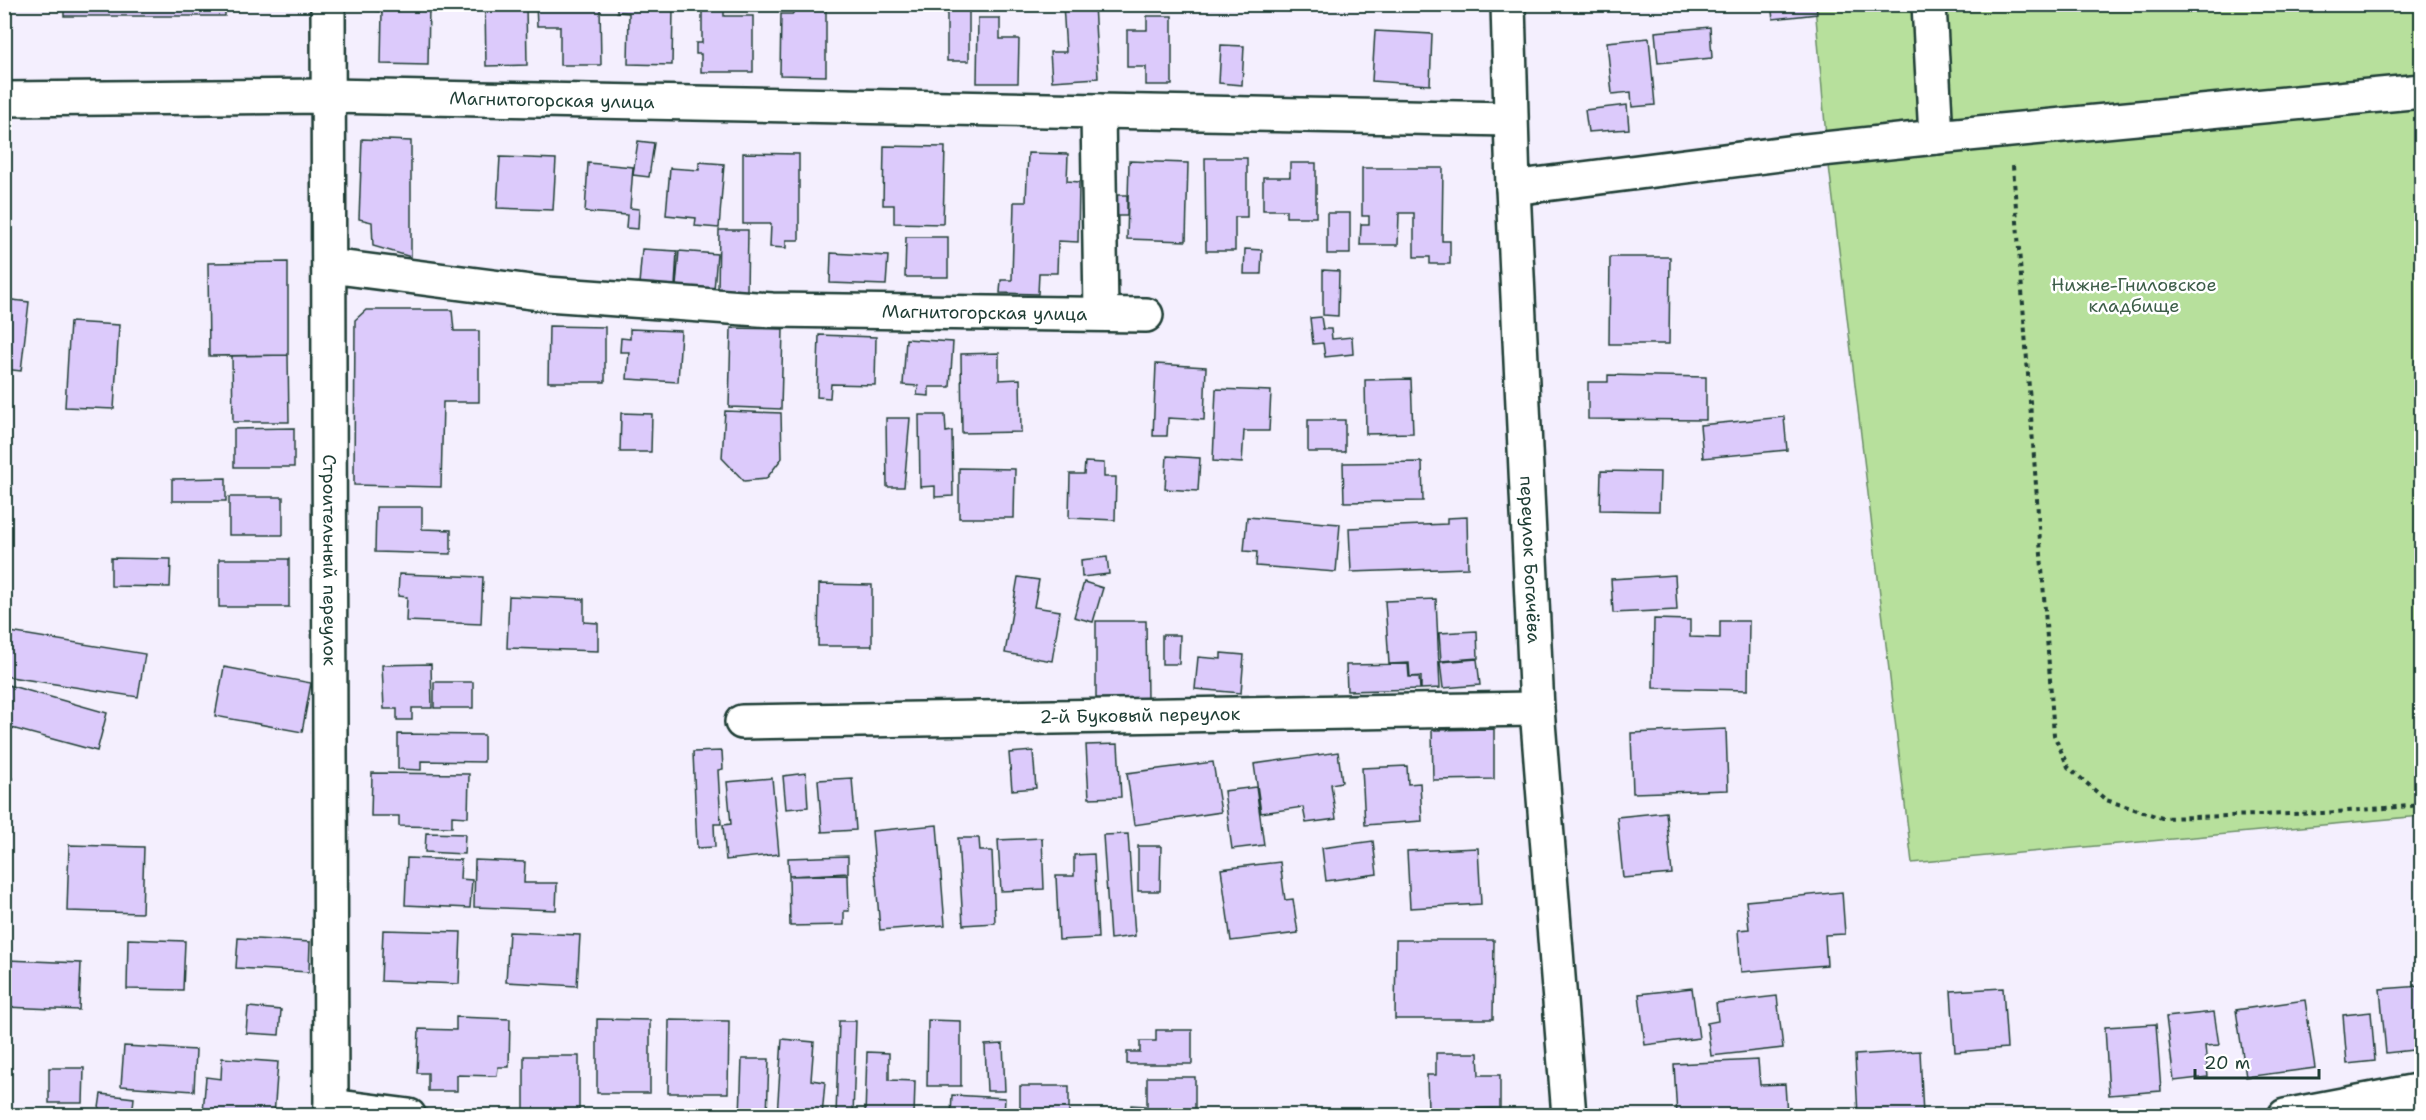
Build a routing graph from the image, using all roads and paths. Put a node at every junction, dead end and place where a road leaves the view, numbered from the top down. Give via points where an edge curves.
1 (328, 4) edge
2 (1508, 4) edge
3 (1929, 4) edge
4 (2421, 91) edge
5 (329, 96) junction
6 (4, 99) edge
7 (1098, 111) junction
8 (1510, 118) junction
9 (2010, 130) junction
10 (1936, 136) junction
11 (1513, 188) junction
12 (330, 266) junction
13 (1101, 313) junction
14 (1146, 315) dead end
15 (1537, 709) junction
16 (742, 722) dead end
17 (2421, 805) edge
18 (2421, 1090) edge
19 (331, 1111) edge
20 (409, 1116) edge
21 (1569, 1116) edge
22 (2285, 1116) edge

1 - 5 street, Строительный переулок
2 - 8 street, переулок Богачёва
3 - 10 street
4 - 9 street
5 - 6 street, Магнитогорская улица
5 - 7 street, Магнитогорская улица
5 - 12 street, Строительный переулок
7 - 8 street, Магнитогорская улица
7 - 13 street, Магнитогорская улица
8 - 11 street, переулок Богачёва
9 - 10 street
9 - 17 path via 2054,735 2068,767 2106,800 2162,818 2323,813
10 - 11 street
11 - 15 street, переулок Богачёва
12 - 13 street, Магнитогорская улица via 547,294 772,310
12 - 19 street, Строительный переулок
13 - 14 street, Магнитогорская улица
15 - 16 street, 2-й Буковый переулок
15 - 21 street, переулок Богачёва
18 - 22 street
19 - 20 street

